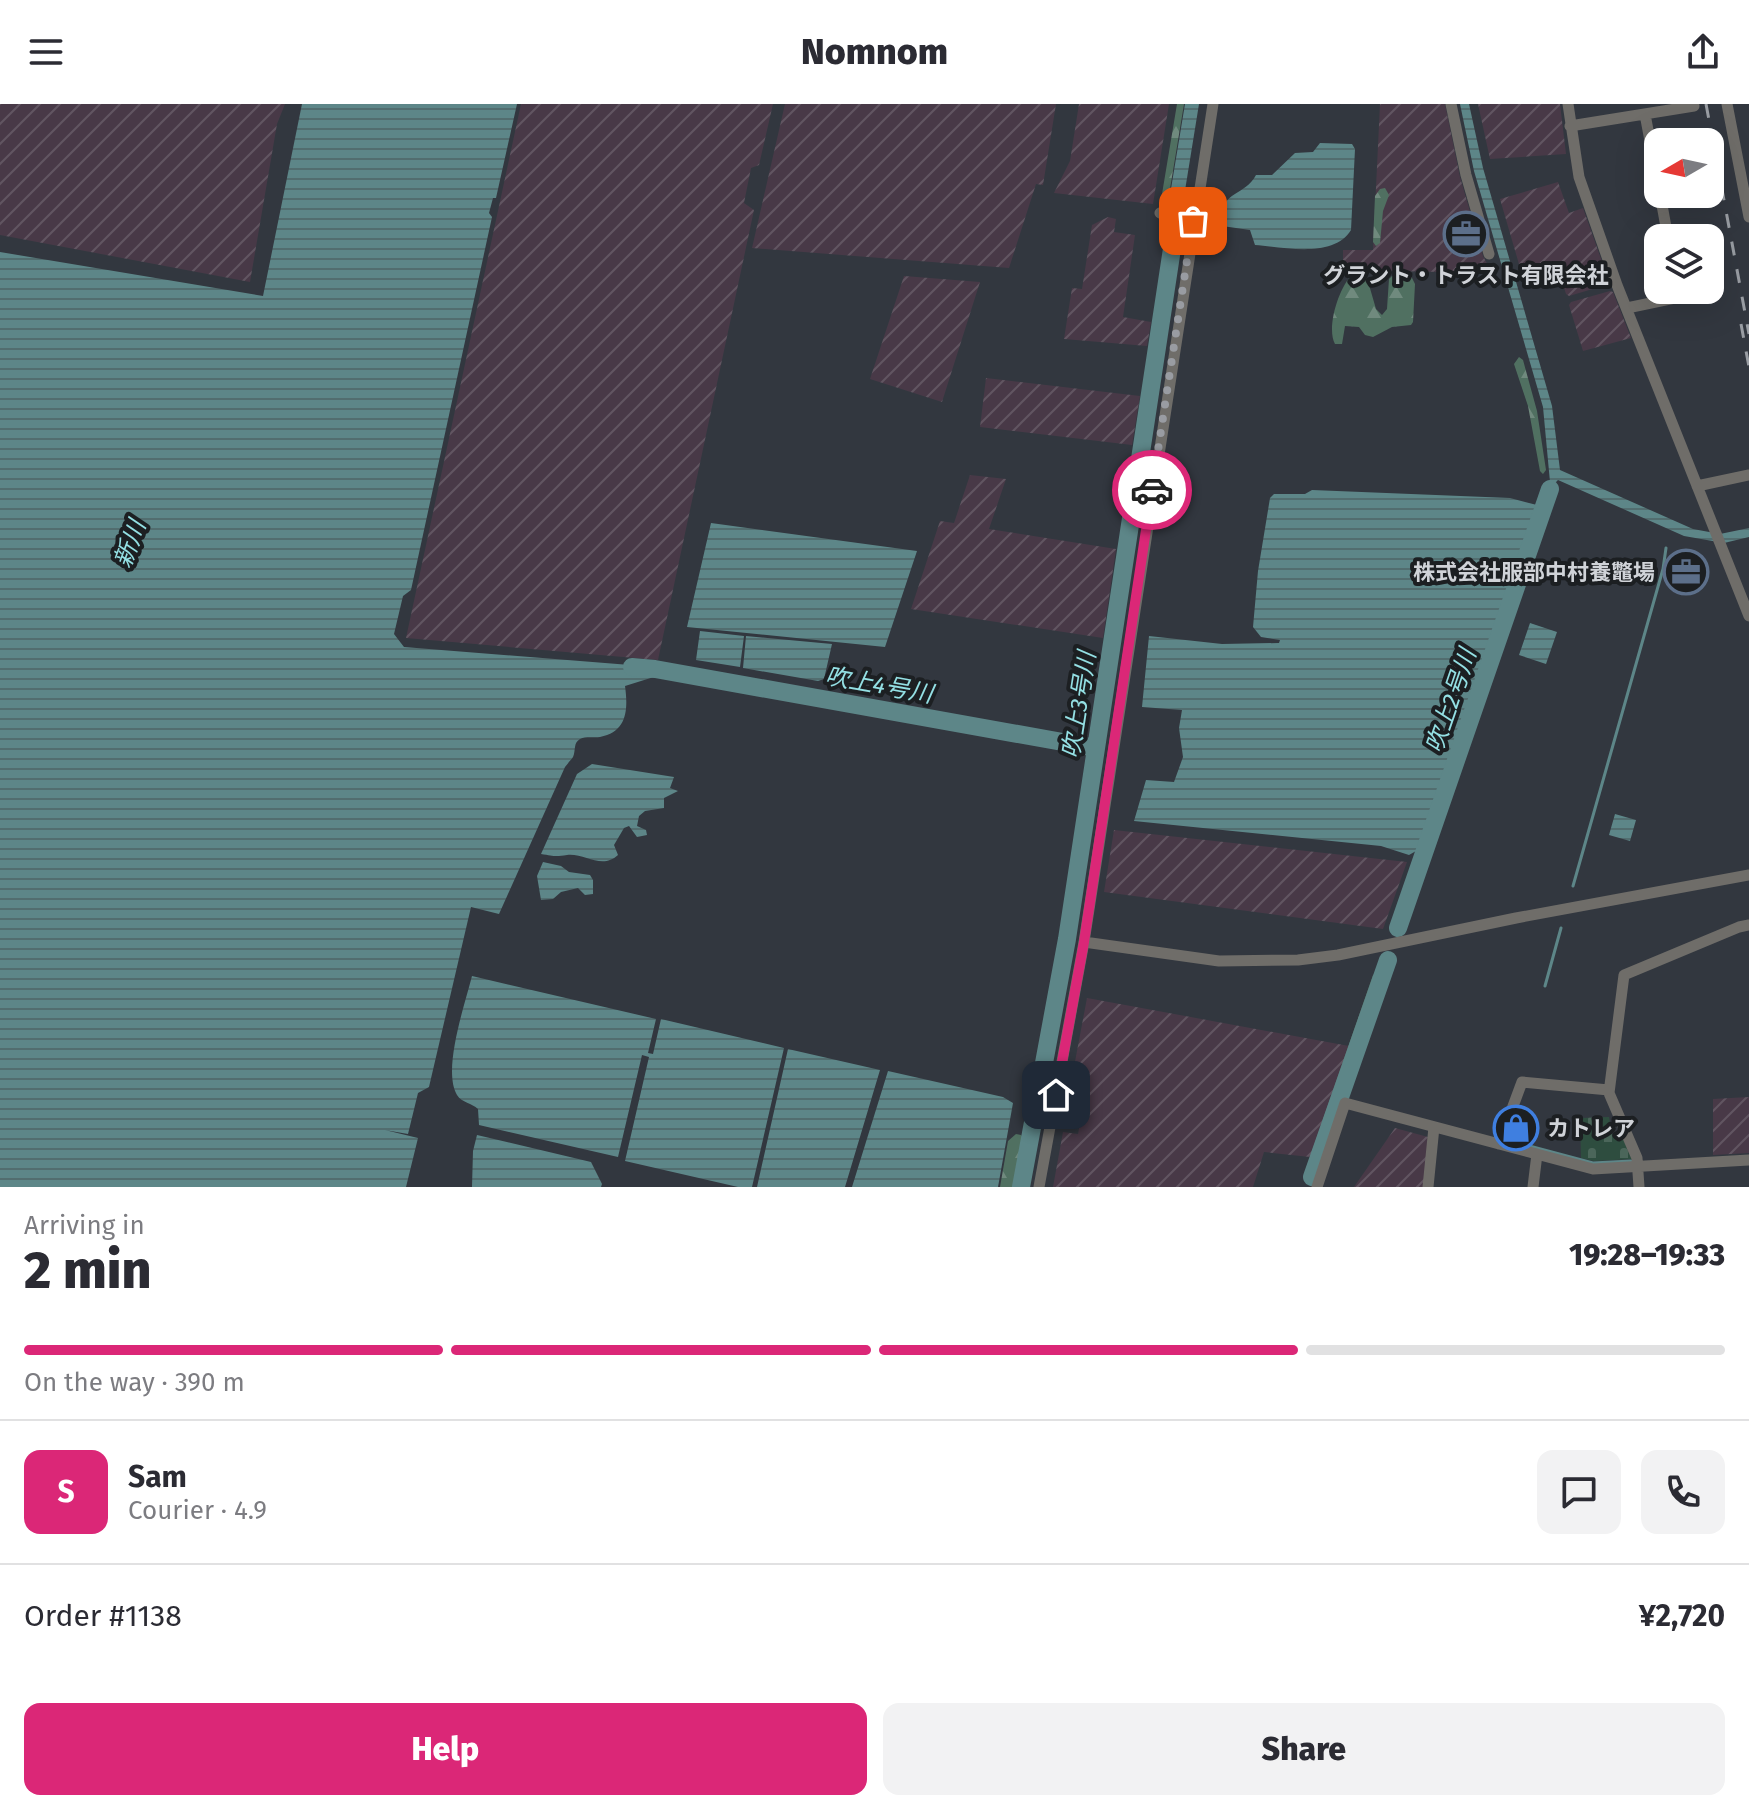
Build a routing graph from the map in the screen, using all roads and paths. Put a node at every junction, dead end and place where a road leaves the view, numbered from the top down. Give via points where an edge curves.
1 (1213, 104) edge
2 (1451, 104) edge
3 (1568, 104) edge
4 (1727, 104) edge
5 (1694, 106) edge
6 (1645, 114) junction
7 (1570, 126) junction
8 (1648, 128) edge
9 (1160, 213) dead end
10 (1749, 217) edge
11 (1193, 221) junction
12 (1489, 254) dead end
13 (1644, 303) edge
14 (1627, 308) junction
15 (1749, 475) edge
16 (1697, 486) junction
17 (1749, 616) edge
18 (1749, 875) edge
19 (1749, 925) edge
20 (1084, 942) junction
21 (1609, 1090) junction
22 (1434, 1127) junction
23 (1499, 1144) junction
24 (1537, 1154) junction
25 (1749, 1160) edge
26 (1638, 1166) junction
27 (1039, 1187) edge
28 (1317, 1187) edge
29 (1428, 1187) edge
30 (1533, 1187) edge
31 (1639, 1187) edge

1 - 11 street
2 - 12 street
3 - 7 street
4 - 10 street
5 - 6 street
6 - 7 street
6 - 8 street
7 - 14 street via 1576,169
9 - 11 street
11 - 20 street
13 - 14 street
14 - 16 street
15 - 16 street
16 - 17 street
18 - 20 street via 1308,959 1219,961
19 - 21 street via 1624,975
20 - 27 street
21 - 23 street via 1522,1082
21 - 26 street
22 - 23 street
22 - 28 street via 1345,1103
22 - 29 street
23 - 24 street
24 - 26 street via 1593,1169
24 - 30 street
25 - 26 street
26 - 31 street

